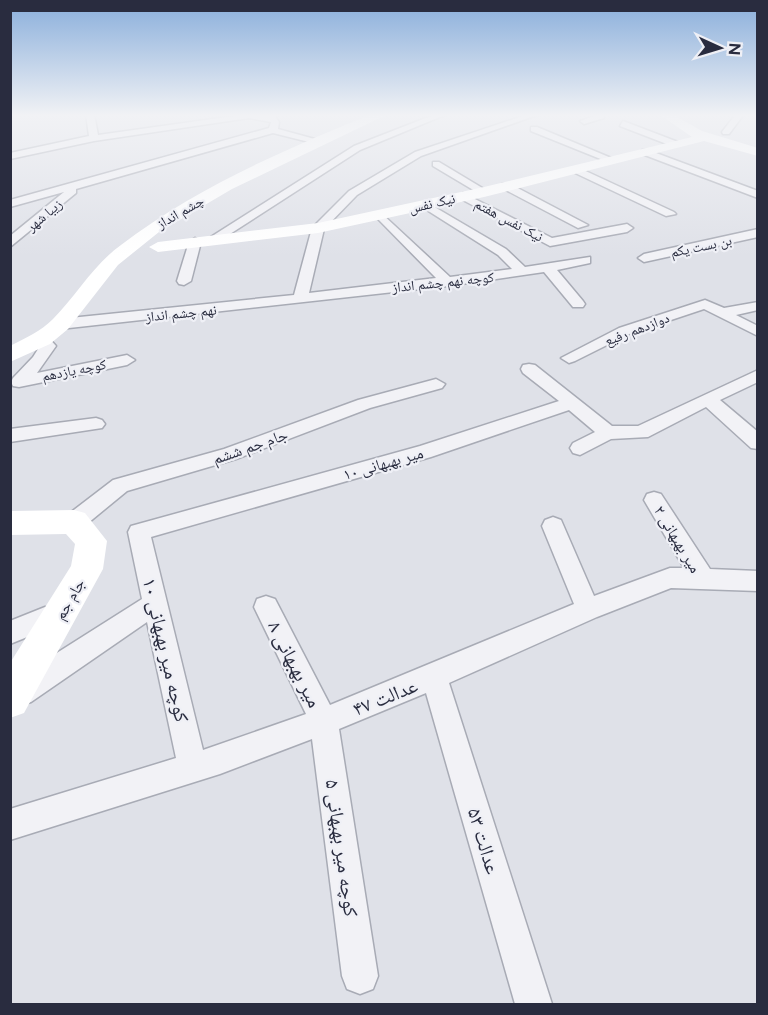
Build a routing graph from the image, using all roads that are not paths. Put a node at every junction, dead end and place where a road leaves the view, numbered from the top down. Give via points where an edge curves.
1 (166, 161) edge
2 (276, 161) edge
3 (336, 161) edge
4 (403, 161) edge
5 (606, 161) edge
6 (670, 161) edge
7 (436, 164) dead end
8 (577, 170) junction
9 (506, 186) junction
10 (78, 187) junction
11 (484, 192) junction
12 (758, 195) edge
13 (463, 196) junction
14 (429, 202) junction
15 (10, 204) edge
16 (45, 213) junction
17 (10, 214) edge
18 (670, 214) dead end
19 (380, 215) junction
20 (582, 225) dead end
21 (318, 228) junction
22 (627, 228) dead end
23 (758, 233) edge
24 (212, 240) junction
25 (195, 242) junction
26 (10, 243) edge
27 (158, 247) dead end
28 (644, 258) dead end
29 (585, 260) dead end
30 (549, 269) junction
31 (522, 272) junction
32 (184, 281) dead end
33 (448, 282) junction
34 (300, 299) junction
35 (578, 304) dead end
36 (758, 306) edge
37 (723, 313) junction
38 (60, 324) junction
39 (758, 332) edge
40 (42, 339) junction
41 (10, 355) edge
42 (569, 358) dead end
43 (127, 360) dead end
44 (529, 369) dead end
45 (758, 375) edge
46 (16, 384) edge
47 (436, 384) dead end
48 (708, 399) junction
49 (572, 403) junction
50 (96, 424) dead end
51 (608, 433) junction
52 (10, 436) edge
53 (758, 443) edge
54 (580, 448) dead end
55 (654, 500) dead end
56 (74, 522) junction
57 (10, 523) edge
58 (553, 526) dead end
59 (139, 532) joint
60 (703, 579) junction
61 (758, 581) edge
62 (156, 603) junction
63 (266, 608) dead end
64 (588, 609) junction
65 (45, 618) dead end
66 (10, 633) edge
67 (434, 677) junction
68 (10, 699) edge
69 (324, 721) junction
70 (193, 767) junction
71 (10, 825) edge
72 (360, 976) dead end
73 (534, 1005) edge

1 - 10 street
2 - 38 street, چشم انداز via 153,228 111,261
3 - 24 street
4 - 21 street via 353,193
5 - 8 street, نیک نفس
6 - 12 street
7 - 11 street
8 - 9 street, نیک نفس
8 - 18 street
9 - 11 street, نیک نفس
9 - 20 street
10 - 15 street
10 - 16 street, زیبا شهر
11 - 13 street, نیک نفس
13 - 14 street, نیک نفس
13 - 22 street, نیک نفس هفتم via 550,242
14 - 19 street, نیک نفس
14 - 31 street via 502,252
16 - 17 street
16 - 26 street, زیبا شهر
19 - 21 street, نیک نفس
19 - 33 street
21 - 24 street, نیک نفس
21 - 34 street
23 - 28 street, بن بست یکم
24 - 25 street, نیک نفس
25 - 27 street, نیک نفس
25 - 32 street
29 - 30 street, کوچه نهم چشم انداز
30 - 31 street, کوچه نهم چشم انداز
30 - 35 street
31 - 33 street, کوچه نهم چشم انداز
33 - 34 street, کوچه نهم چشم انداز
34 - 38 street, نهم چشم انداز
36 - 37 street
37 - 39 street
37 - 42 street, دوازدهم رفیع via 705,304 624,331
38 - 40 street, چشم انداز
40 - 41 street, چشم انداز
40 - 46 street via 48,346 40,360
43 - 46 street, کوچه یازدهم
44 - 49 street
45 - 48 street
47 - 56 street, جام جم ششم via 364,404 229,454 120,484
48 - 51 street via 641,432
48 - 53 street
49 - 51 street
49 - 59 street, ۱۰ میر بهبهانی via 424,452
50 - 52 street
51 - 54 street
55 - 60 street, ۲ میر بهبهانی
56 - 57 street
56 - 68 street, جام جم via 91,541 87,568
58 - 64 street
59 - 62 street, کوچه میر بهبهانی ۱۰
60 - 61 street, عدالت ۴۷
60 - 64 street, عدالت ۴۷ via 670,578
62 - 68 street
62 - 70 street, کوچه میر بهبهانی ۱۰
63 - 69 street, ۸ میر بهبهانی
64 - 67 street, عدالت ۴۷
65 - 66 street
67 - 69 street, عدالت ۴۷
67 - 73 street, عدالت ۵۳
69 - 70 street, عدالت ۴۷
69 - 72 street, کوچه میر بهبهانی ۵
70 - 71 street, عدالت ۴۷

